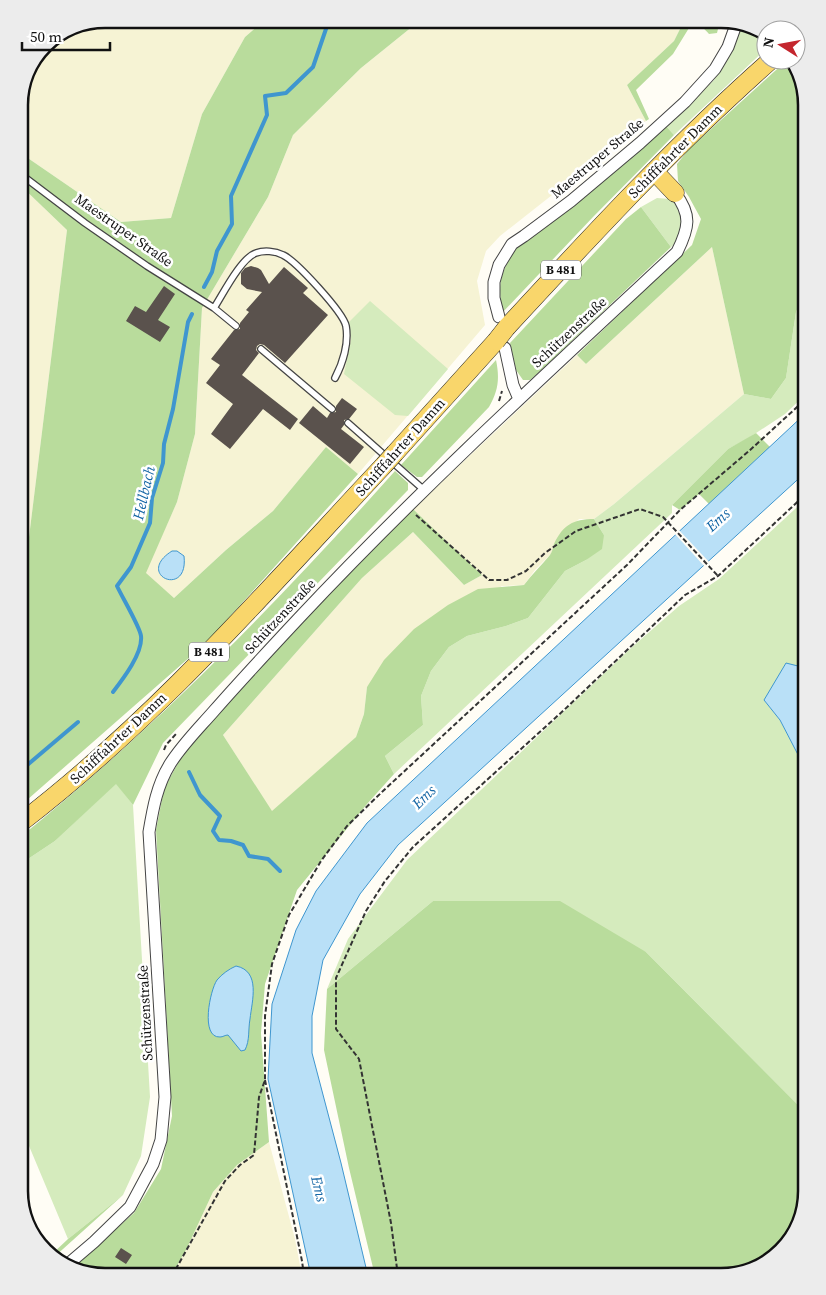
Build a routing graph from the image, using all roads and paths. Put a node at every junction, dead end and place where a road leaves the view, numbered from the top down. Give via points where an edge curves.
1 (735, 29) edge
2 (760, 70) edge
3 (654, 171) junction
4 (28, 180) edge
5 (675, 193) joint
6 (214, 308) junction
7 (236, 326) dead end
8 (502, 333) junction
9 (261, 349) dead end
10 (335, 378) dead end
11 (503, 384) dead end
12 (519, 399) junction
13 (798, 406) edge
14 (497, 407) dead end
15 (332, 409) dead end
16 (348, 423) dead end
17 (424, 490) junction
18 (798, 501) edge
19 (408, 506) junction
20 (669, 523) junction
21 (718, 576) junction
22 (180, 731) dead end
23 (163, 754) dead end
24 (28, 816) edge
25 (265, 1080) junction
26 (72, 1261) edge
27 (177, 1267) edge
28 (303, 1267) edge
29 (397, 1267) edge

1 - 8 street, Maestruper Straße via 715,69 684,102 571,201 512,244 499,265 494,282
2 - 3 main road, Schifffahrter Damm / B 481
3 - 5 main road
3 - 8 main road, Schifffahrter Damm / B 481
4 - 6 lane, Maestruper Straße via 147,266
5 - 12 street, Schützenstraße via 684,204 688,220 685,237 677,252
6 - 7 lane, Maestruper Straße
6 - 10 lane via 252,255 267,251 283,255 332,302 343,318 346,345
8 - 12 street, Maestruper Straße
8 - 24 main road, Schifffahrter Damm / B 481 via 284,573 158,703
9 - 15 lane
11 - 14 path
12 - 17 street, Schützenstraße
13 - 20 path
16 - 17 lane
17 - 19 street, Schützenstraße
18 - 21 path
19 - 20 path via 489,580 507,580 526,571 576,531 597,522 640,509 653,512
19 - 26 street, Schützenstraße via 244,676 183,745 159,786 149,832 165,1098 161,1140 153,1164 130,1207
20 - 21 path
20 - 25 path via 383,791 347,826 321,861 289,915 272,964 265,1016
21 - 29 path via 686,595 413,847 366,911 336,978 336,1029 359,1059
22 - 23 path via 166,745
25 - 27 path via 259,1096 254,1155 225,1181
25 - 28 path

